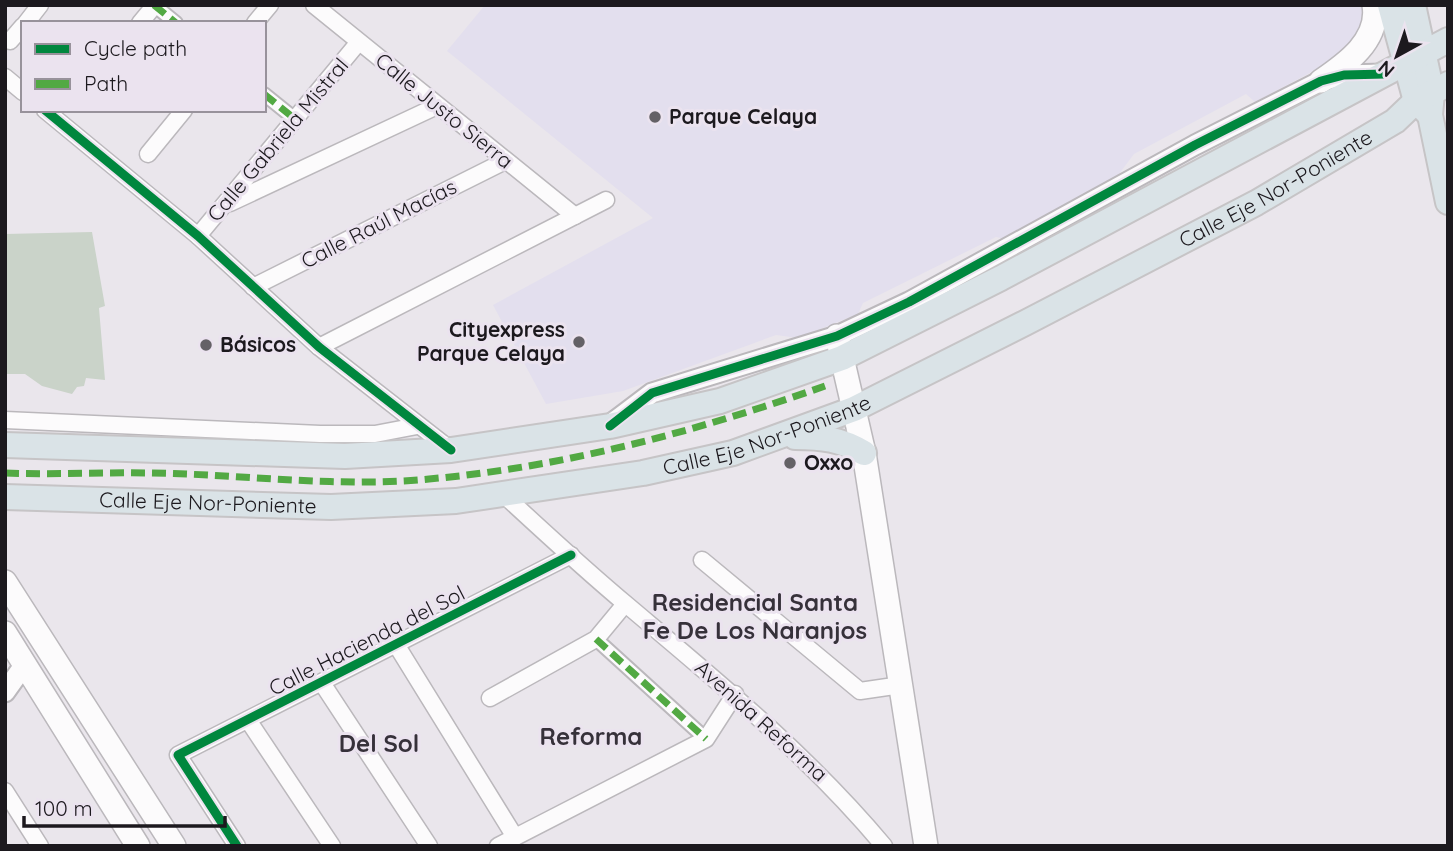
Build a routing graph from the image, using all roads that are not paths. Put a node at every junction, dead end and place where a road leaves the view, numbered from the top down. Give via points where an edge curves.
1 (40, 5) edge
2 (154, 5) edge
3 (270, 5) edge
4 (314, 5) edge
5 (1374, 5) edge
6 (1390, 5) edge
7 (1413, 5) edge
8 (27, 21) edge
9 (142, 21) edge
10 (174, 21) edge
11 (257, 21) edge
12 (21, 28) edge
13 (1448, 40) edge
14 (10, 41) dead end
15 (358, 43) junction
16 (1404, 64) junction
17 (5, 78) edge
18 (1321, 81) junction
19 (21, 90) edge
20 (266, 96) edge
21 (1431, 98) edge
22 (437, 106) junction
23 (47, 112) edge
24 (182, 112) edge
25 (295, 119) junction
26 (1395, 121) junction
27 (1435, 145) junction
28 (148, 154) dead end
29 (505, 160) junction
30 (1446, 189) edge
31 (606, 200) dead end
32 (224, 205) junction
33 (575, 216) junction
34 (198, 236) junction
35 (253, 287) junction
36 (319, 347) junction
37 (839, 347) junction
38 (854, 409) junction
39 (5, 420) edge
40 (417, 426) junction
41 (781, 436) junction
42 (5, 445) edge
43 (451, 450) junction
44 (864, 453) junction
45 (503, 495) junction
46 (7, 500) edge
47 (570, 555) junction
48 (702, 560) dead end
49 (5, 582) edge
50 (625, 604) junction
51 (5, 633) edge
52 (596, 639) junction
53 (397, 646) junction
54 (25, 664) junction
55 (322, 683) junction
56 (901, 685) junction
57 (5, 692) edge
58 (735, 694) junction
59 (490, 698) dead end
60 (248, 720) junction
61 (706, 739) junction
62 (5, 791) edge
63 (515, 836) junction
64 (40, 846) edge
65 (138, 846) edge
66 (174, 846) edge
67 (237, 846) edge
68 (332, 846) edge
69 (429, 846) edge
70 (498, 846) edge
71 (884, 846) edge
72 (926, 846) edge

1 - 8 street
2 - 9 street
2 - 10 street
3 - 11 street
4 - 15 street, Calle Justo Sierra
5 - 18 main road via 1376,18 1366,39 1352,59
6 - 16 main road
7 - 16 main road
12 - 14 street
13 - 16 main road
15 - 22 street, Calle Justo Sierra
15 - 25 street, Calle Gabriela Mistral
16 - 18 street
16 - 21 main road
16 - 37 main road via 1001,278
17 - 19 street
18 - 37 street via 909,302
20 - 25 street
21 - 26 main road, Calle Eje Nor-Poniente
21 - 27 main road
22 - 29 street, Calle Justo Sierra
22 - 32 street
23 - 34 street
24 - 28 street
25 - 32 street, Calle Gabriela Mistral
26 - 27 main road
26 - 38 main road, Calle Eje Nor-Poniente via 1256,203
27 - 30 main road
29 - 33 street, Calle Justo Sierra
29 - 35 street, Calle Raúl Macías
31 - 33 street
32 - 34 street, Calle Gabriela Mistral
33 - 36 street
34 - 35 street
35 - 36 street
36 - 40 street
37 - 38 main road
37 - 43 main road via 720,401 610,426
38 - 41 main road, Calle Eje Nor-Poniente
38 - 44 main road
39 - 40 street via 320,434 374,434
40 - 43 street
41 - 44 main road via 829,438
41 - 45 main road, Calle Eje Nor-Poniente via 733,453 643,473
42 - 43 main road via 345,456
44 - 56 main road
45 - 46 main road, Calle Eje Nor-Poniente via 331,507
45 - 47 street, Avenida Reforma
47 - 50 street, Avenida Reforma
47 - 53 street, Calle Hacienda del Sol
48 - 56 street via 860,691
49 - 66 main road
50 - 52 street
50 - 58 street, Avenida Reforma
51 - 54 main road
52 - 59 street
52 - 61 street
53 - 55 street, Calle Hacienda del Sol
53 - 63 street
54 - 57 street
54 - 65 main road
55 - 60 street, Calle Hacienda del Sol
55 - 69 street
56 - 72 main road
58 - 61 street
58 - 71 street, Avenida Reforma via 838,790
60 - 67 street, Calle Hacienda del Sol via 178,755
60 - 68 street
61 - 63 street
62 - 64 street
63 - 70 street

